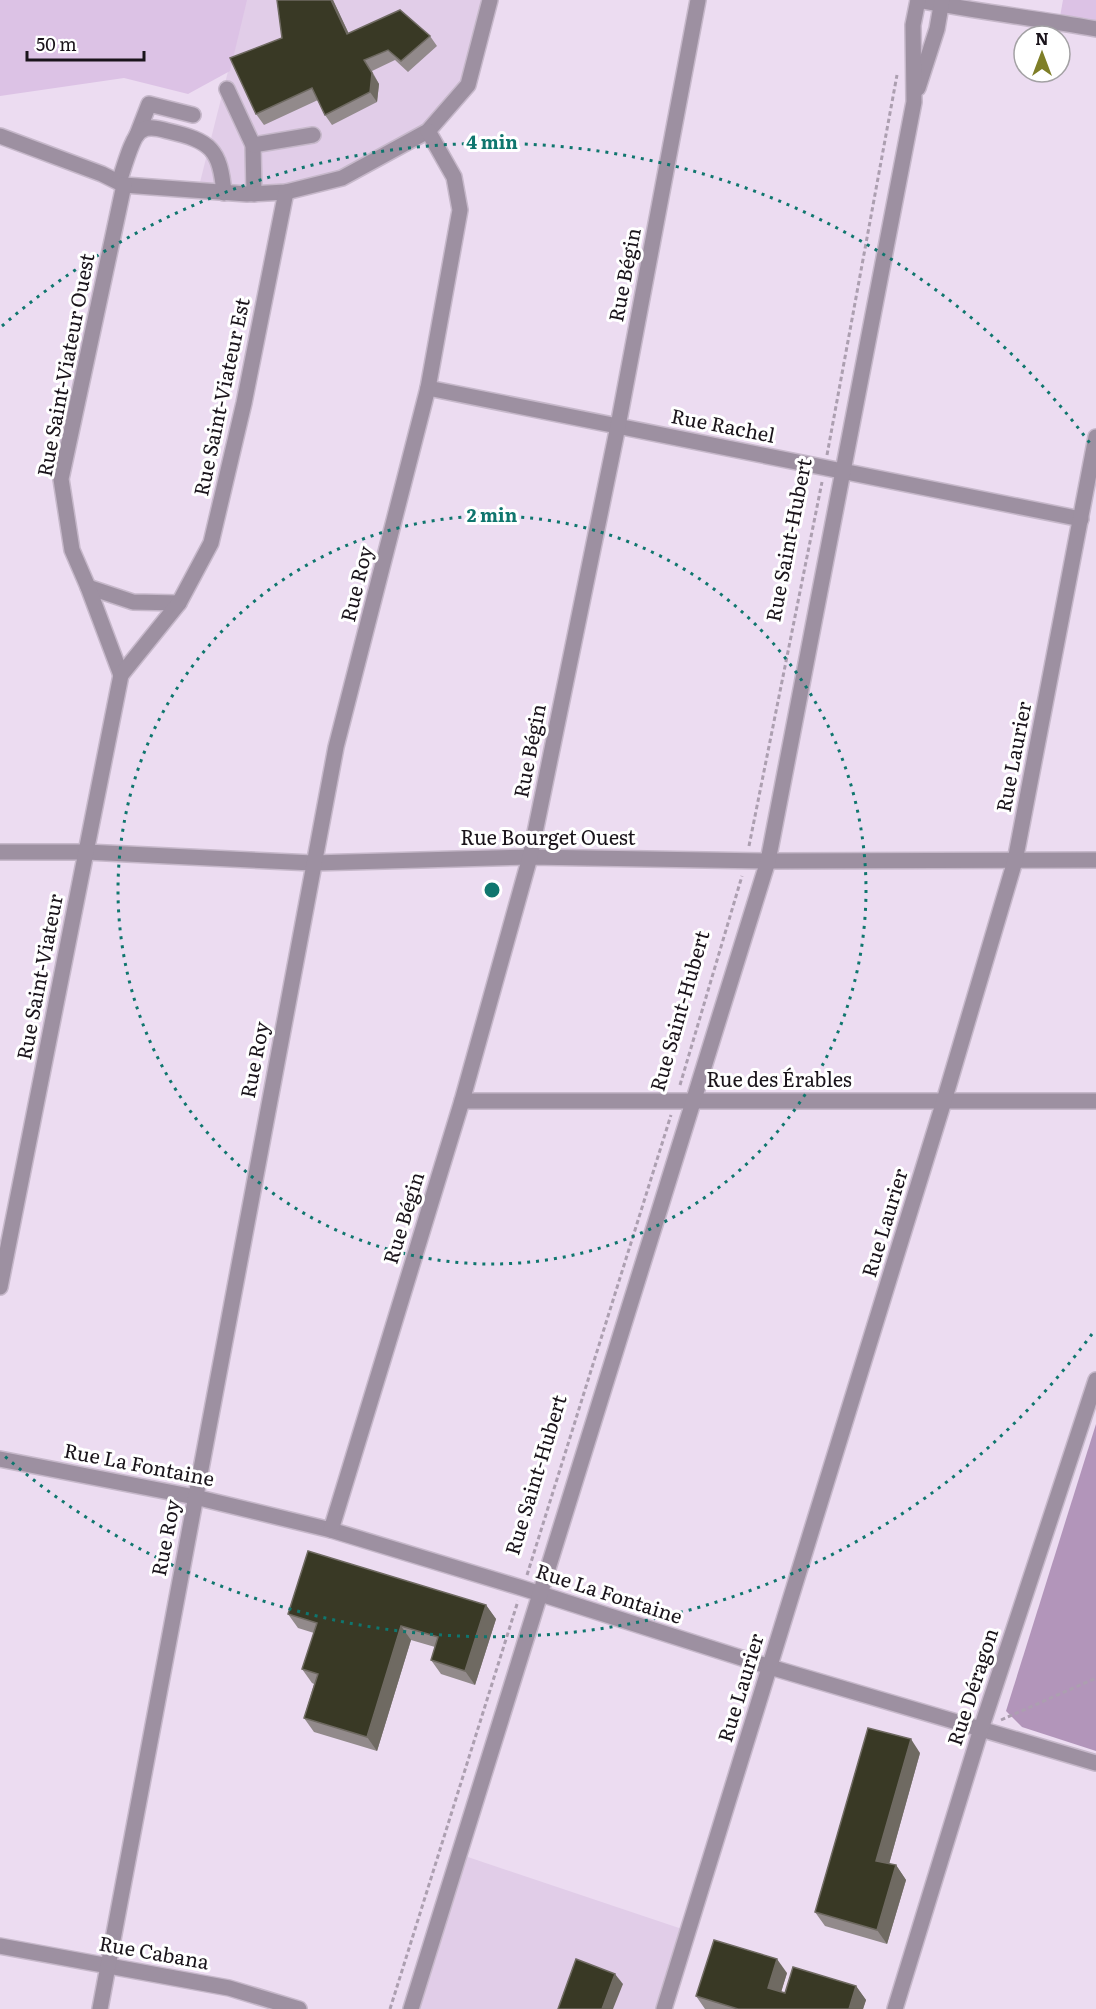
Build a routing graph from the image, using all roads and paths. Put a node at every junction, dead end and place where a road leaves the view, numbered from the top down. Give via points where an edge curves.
1 (490, 0) edge
2 (698, 0) edge
3 (918, 0) edge
4 (942, 2) edge
5 (1096, 29) edge
6 (898, 70) dead end
7 (227, 90) dead end
8 (914, 102) junction
9 (193, 115) dead end
10 (428, 130) junction
11 (137, 135) junction
12 (313, 135) dead end
13 (0, 136) edge
14 (253, 145) junction
15 (122, 184) junction
16 (286, 192) junction
17 (224, 193) junction
18 (254, 194) junction
19 (429, 388) junction
20 (618, 426) junction
21 (1096, 437) edge
22 (825, 468) junction
23 (843, 471) junction
24 (1081, 519) junction
25 (88, 586) junction
26 (179, 603) junction
27 (121, 675) junction
28 (0, 852) edge
29 (86, 852) junction
30 (530, 857) junction
31 (746, 860) junction
32 (768, 861) junction
33 (1015, 861) junction
34 (1096, 861) edge
35 (313, 863) junction
36 (462, 1101) junction
37 (675, 1101) junction
38 (694, 1101) junction
39 (944, 1101) junction
40 (1096, 1101) edge
41 (0, 1287) edge
42 (1096, 1380) edge
43 (0, 1459) edge
44 (195, 1497) junction
45 (331, 1530) junction
46 (522, 1588) junction
47 (540, 1594) junction
48 (770, 1667) junction
49 (1096, 1678) edge
50 (981, 1729) junction
51 (1096, 1763) edge
52 (0, 1946) edge
53 (108, 1966) junction
54 (100, 2009) edge
55 (299, 2009) edge
56 (390, 2009) edge
57 (411, 2009) edge
58 (664, 2009) edge
59 (895, 2009) edge

1 - 10 street via 468,85
2 - 20 street, Rue Bégin
3 - 4 street
3 - 8 street, Rue Saint-Hubert via 914,25
4 - 5 street
4 - 8 street
6 - 22 path, Rue Saint-Hubert
7 - 14 street
8 - 23 street, Rue Saint-Hubert
9 - 11 street, Rue Saint-Viateur Ouest via 149,104
10 - 16 street via 342,178
10 - 19 street, Rue Roy via 454,177 460,210
11 - 15 street, Rue Saint-Viateur Ouest
11 - 17 street via 146,128 157,128 205,142 222,170
12 - 14 street
13 - 15 street
14 - 18 street
15 - 17 street
15 - 25 street, Rue Saint-Viateur Ouest via 62,478 72,550
16 - 18 street
16 - 26 street, Rue Saint-Viateur Est via 244,403 211,543
17 - 18 street
19 - 20 street, Rue Rachel
19 - 35 street, Rue Roy via 336,747
20 - 22 street, Rue Rachel
20 - 30 street, Rue Bégin
21 - 24 street, Rue Laurier
22 - 23 street, Rue Rachel
22 - 31 path, Rue Saint-Hubert
23 - 24 street, Rue Rachel
23 - 32 street, Rue Saint-Hubert
24 - 33 street, Rue Laurier
25 - 26 street via 133,602
25 - 27 street, Rue Saint-Viateur Ouest
26 - 27 street, Rue Saint-Viateur Est
27 - 29 street, Rue Saint-Viateur
28 - 29 street, Rue Bourget Ouest
29 - 35 street, Rue Bourget Ouest
29 - 41 street, Rue Saint-Viateur
30 - 31 street, Rue Bourget Ouest
30 - 35 street, Rue Bourget Ouest
30 - 36 street, Rue Bégin
31 - 32 street, Rue Bourget Ouest
31 - 37 path, Rue Saint-Hubert
32 - 33 street, Rue Bourget Ouest
32 - 38 street, Rue Saint-Hubert
33 - 34 street, Rue Bourget Ouest
33 - 39 street, Rue Laurier
35 - 44 street, Rue Roy
36 - 37 street, Rue des Érables
36 - 45 street, Rue Bégin
37 - 38 street, Rue des Érables
37 - 46 path, Rue Saint-Hubert
38 - 39 street, Rue des Érables
38 - 47 street, Rue Saint-Hubert
39 - 40 street, Rue des Érables
39 - 48 street, Rue Laurier
42 - 50 street, Rue Déragon
43 - 44 street, Rue La Fontaine
44 - 45 street, Rue La Fontaine
44 - 53 street, Rue Roy
45 - 46 street, Rue La Fontaine
46 - 47 street, Rue La Fontaine
46 - 56 path, Rue Saint-Hubert
47 - 48 street, Rue La Fontaine
47 - 57 street, Rue Saint-Hubert
48 - 50 street, Rue La Fontaine
48 - 58 street, Rue Laurier
49 - 50 path
50 - 51 street, Rue La Fontaine
50 - 59 street, Rue Déragon
52 - 53 street, Rue Cabana
53 - 54 street, Rue Roy
53 - 55 street, Rue Cabana via 229,1988

